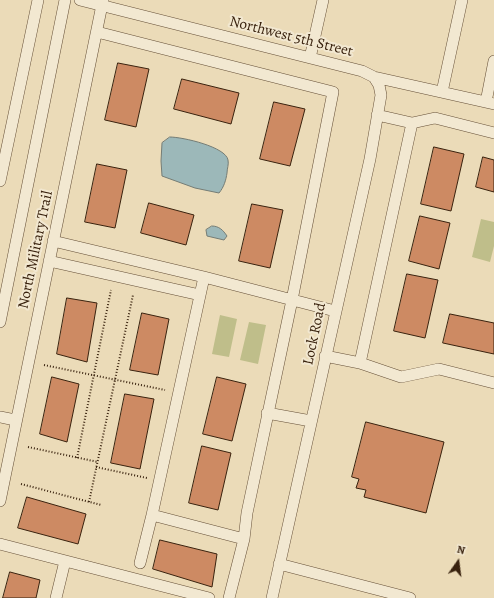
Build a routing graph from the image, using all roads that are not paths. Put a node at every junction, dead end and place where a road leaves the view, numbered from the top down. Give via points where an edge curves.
1 (38, 0) edge
2 (65, 0) edge
3 (80, 0) edge
4 (323, 0) edge
5 (462, 0) edge
6 (103, 2) edge
7 (97, 32) junction
8 (310, 58) junction
9 (494, 61) edge
10 (374, 77) junction
11 (442, 92) junction
12 (490, 103) edge
13 (377, 115) junction
14 (412, 123) junction
15 (494, 133) edge
16 (0, 181) edge
17 (53, 241) junction
18 (50, 261) junction
19 (204, 277) junction
20 (200, 295) junction
21 (292, 300) junction
22 (335, 311) junction
23 (0, 322) edge
24 (325, 356) junction
25 (360, 363) junction
26 (494, 383) edge
27 (267, 413) junction
28 (0, 417) edge
29 (15, 420) junction
30 (311, 421) junction
31 (0, 501) edge
32 (152, 515) junction
33 (244, 539) junction
34 (0, 544) edge
35 (65, 561) junction
36 (140, 563) dead end
37 (279, 564) junction
38 (56, 598) edge
39 (209, 598) edge
40 (229, 598) edge
41 (272, 598) edge
42 (410, 598) edge

1 - 16 street
2 - 23 street, North Military Trail
3 - 6 street, Northwest 5th Street
4 - 8 street
5 - 11 street
6 - 7 street, North Military Trail
6 - 8 street, Northwest 5th Street
7 - 17 street, North Military Trail
7 - 21 street via 333,92
8 - 10 street, Northwest 5th Street via 362,70
9 - 12 street
10 - 11 street, Northwest 5th Street
10 - 13 street, Lock Road via 380,89
11 - 12 street, Northwest 5th Street
13 - 14 street
13 - 22 street, Lock Road via 370,159
14 - 15 street via 435,118
14 - 25 street
17 - 18 street, North Military Trail
17 - 19 street
18 - 20 street
18 - 29 street, North Military Trail
19 - 20 street
19 - 21 street
20 - 32 street
21 - 22 street
21 - 27 street
22 - 24 street, Lock Road
24 - 25 street
24 - 30 street, Lock Road
25 - 26 street via 401,377 440,369
27 - 30 street
27 - 33 street
28 - 29 street
29 - 31 street, North Military Trail via 7,475
30 - 37 street, Lock Road
32 - 33 street
32 - 36 street
33 - 40 street
34 - 35 street
35 - 38 street
35 - 39 street
37 - 41 street, Lock Road
37 - 42 street

